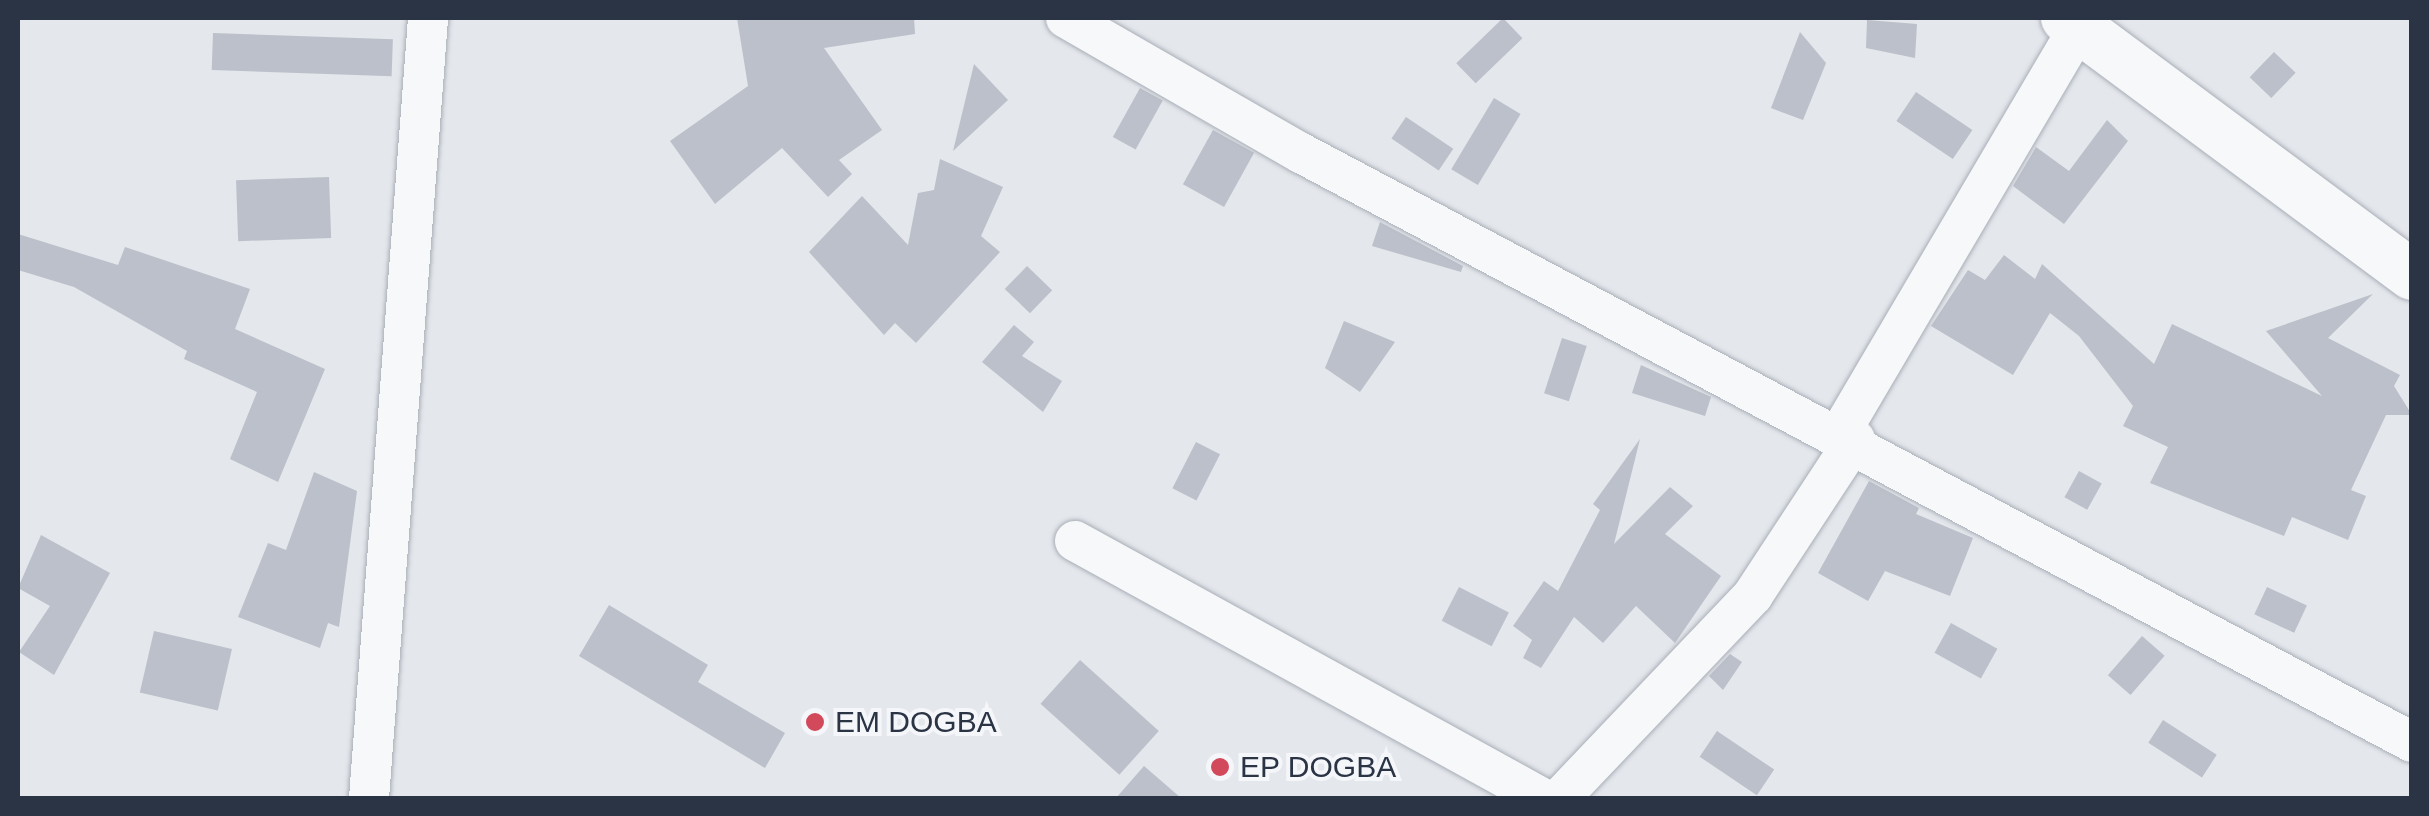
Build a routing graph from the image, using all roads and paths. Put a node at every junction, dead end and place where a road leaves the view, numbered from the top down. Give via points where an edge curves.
1 (428, 18) edge
2 (1066, 18) edge
3 (2086, 25) edge
4 (2412, 275) edge
5 (1847, 436) junction
6 (1075, 541) dead end
7 (2412, 742) edge
8 (369, 798) edge
9 (1542, 798) edge
10 (1560, 798) edge

1 - 8 street
2 - 5 street via 1301,153
3 - 4 street
3 - 5 street
5 - 7 street
5 - 10 street via 1754,595
6 - 9 street

